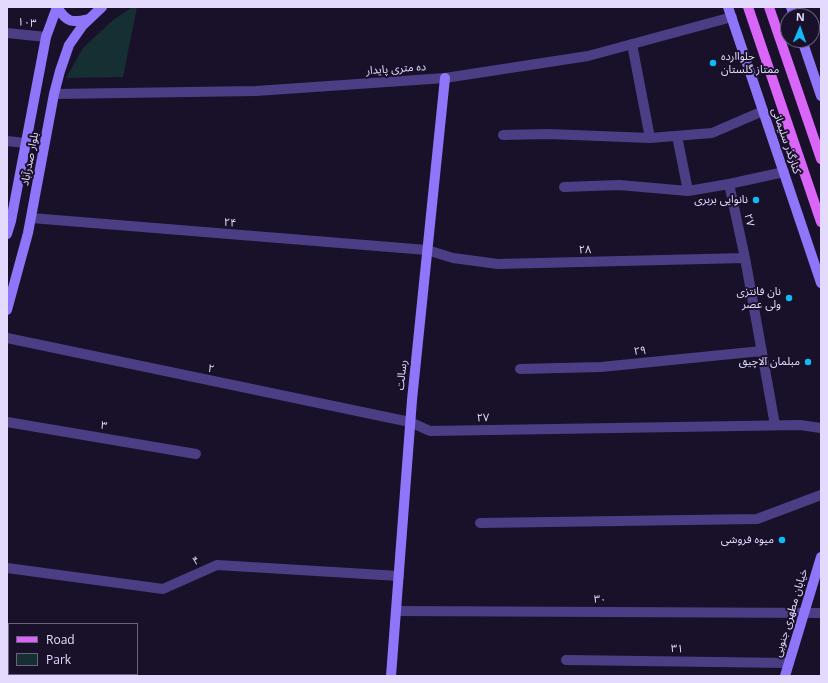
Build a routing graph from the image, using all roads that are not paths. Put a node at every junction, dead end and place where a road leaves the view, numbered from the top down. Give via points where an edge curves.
1 (57, 7) edge
2 (102, 7) edge
3 (748, 7) edge
4 (769, 7) edge
5 (730, 12) edge
6 (89, 19) junction
7 (7, 34) edge
8 (46, 37) junction
9 (632, 44) junction
10 (805, 48) edge
11 (445, 78) junction
12 (54, 94) junction
13 (821, 96) edge
14 (763, 111) junction
15 (503, 135) dead end
16 (677, 136) junction
17 (650, 138) junction
18 (7, 141) edge
19 (25, 143) junction
20 (821, 159) edge
21 (784, 172) junction
22 (729, 184) junction
23 (564, 186) dead end
24 (688, 191) junction
25 (31, 218) junction
26 (821, 222) edge
27 (7, 234) edge
28 (427, 250) junction
29 (745, 258) junction
30 (821, 283) edge
31 (7, 310) edge
32 (7, 338) edge
33 (762, 351) junction
34 (520, 369) dead end
35 (7, 422) edge
36 (410, 422) junction
37 (775, 425) junction
38 (821, 428) edge
39 (196, 454) dead end
40 (821, 495) edge
41 (480, 523) dead end
42 (821, 557) edge
43 (7, 568) edge
44 (399, 576) junction
45 (396, 611) junction
46 (804, 612) junction
47 (821, 612) edge
48 (566, 660) dead end
49 (789, 663) junction
50 (391, 676) edge
51 (785, 676) edge

1 - 6 main road via 66,19 74,22
1 - 8 main road, بلوار صدرآباد
2 - 6 main road, بلوار صدرآباد
3 - 26 main road
4 - 20 main road
5 - 9 street, ده متری پایدار
5 - 14 main road, کنارگذر سلیمانی
6 - 12 main road, بلوار صدرآباد via 69,45
7 - 8 street, ۱۰۳
8 - 19 main road, بلوار صدرآباد
9 - 11 street, ده متری پایدار via 588,56
9 - 17 street
10 - 13 main road
11 - 12 street, ده متری پایدار via 256,90
11 - 28 main road, رسالت
12 - 25 main road, بلوار صدرآباد
14 - 16 street via 712,133
14 - 21 main road, کنارگذر سلیمانی
15 - 17 street
16 - 17 street
16 - 24 street
18 - 19 street
19 - 27 main road, بلوار صدرآباد
21 - 22 street
21 - 30 main road, کنارگذر سلیمانی
22 - 24 street
22 - 29 street, ۲۷
23 - 24 street via 619,185
25 - 28 street, ۲۴
25 - 31 main road, بلوار صدرآباد
28 - 29 street, ۲۸ via 453,258 498,264
28 - 36 main road, رسالت
29 - 33 street, ۲۷
32 - 36 street, ۲
33 - 34 street, ۲۹ via 600,367
33 - 37 street, ۲۷
35 - 39 street, ۳
36 - 37 street, ۲۷ via 430,431
36 - 44 main road, رسالت
37 - 38 street, ۲۷ via 800,424
40 - 41 street via 757,519
42 - 46 main road, خیابان مطهری جنوبی
43 - 44 street, ۴ via 163,589 217,565
44 - 45 main road, رسالت
45 - 46 street, ۳۰
45 - 50 main road, رسالت
46 - 47 street, ۳۰
46 - 49 main road, خیابان مطهری جنوبی
48 - 49 street, ۳۱
49 - 51 main road, خیابان مطهری جنوبی

